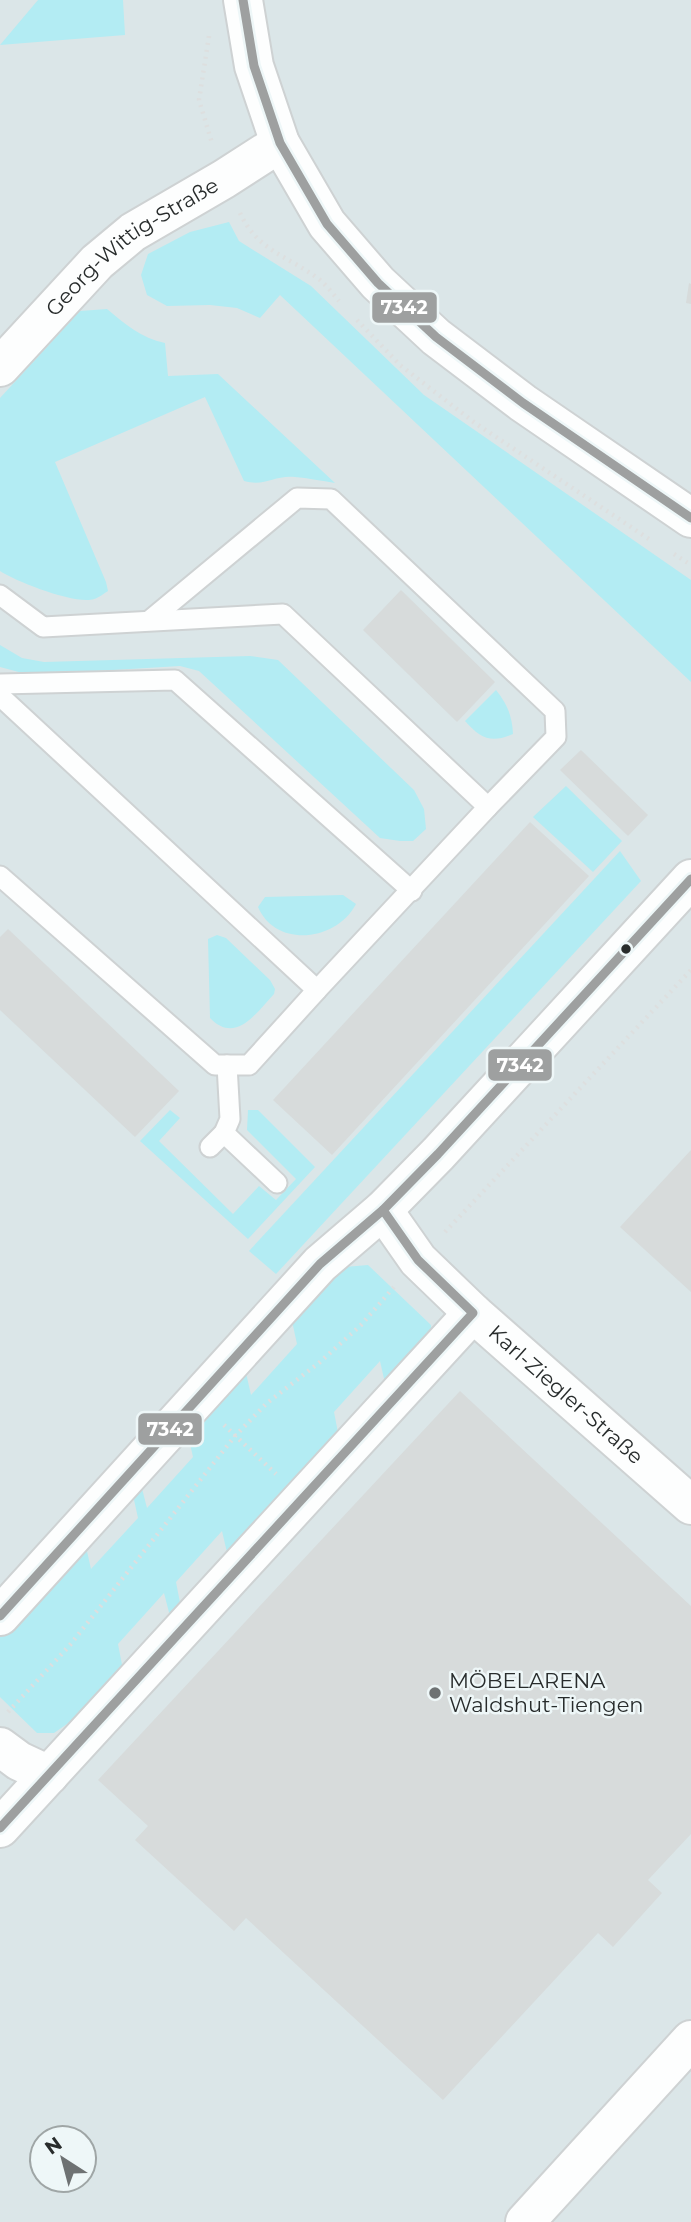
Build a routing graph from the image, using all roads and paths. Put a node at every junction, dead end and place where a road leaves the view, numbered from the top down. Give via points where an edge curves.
1 (243, 0) edge
2 (280, 144) junction
3 (0, 368) edge
4 (691, 518) edge
5 (0, 594) edge
6 (150, 620) junction
7 (0, 684) edge
8 (0, 696) edge
9 (488, 807) junction
10 (0, 876) edge
11 (691, 879) edge
12 (412, 891) junction
13 (691, 970) edge
14 (317, 990) junction
15 (228, 1065) junction
16 (277, 1182) dead end
17 (383, 1210) junction
18 (418, 1260) junction
19 (473, 1313) junction
20 (197, 1401) junction
21 (236, 1436) junction
22 (304, 1499) junction
23 (691, 1505) edge
24 (0, 1616) edge
25 (0, 1721) edge
26 (0, 1747) edge
27 (49, 1775) junction
28 (0, 1828) edge
29 (691, 2040) edge
30 (525, 2222) edge

1 - 2 street via 254,66
2 - 3 street, Georg-Wittig-Straße via 133,232 97,262
2 - 4 street via 327,224 378,283 436,337
5 - 6 lane via 43,627
6 - 9 lane via 283,614
6 - 9 lane via 297,498 331,499 555,711 556,737
7 - 12 lane via 175,680
8 - 14 lane
9 - 12 lane
10 - 15 lane via 215,1065
11 - 17 street
12 - 14 lane
13 - 18 path
14 - 15 lane via 249,1065
15 - 16 lane via 230,1119 217,1140
17 - 18 street, Karl-Ziegler-Straße
17 - 20 street via 320,1264
18 - 19 street, Karl-Ziegler-Straße
18 - 21 path via 361,1325 267,1403
19 - 22 street
19 - 23 street, Karl-Ziegler-Straße
20 - 21 path
20 - 24 street
21 - 22 path
21 - 25 path via 70,1645
22 - 27 street
26 - 27 street
27 - 28 street
29 - 30 street

